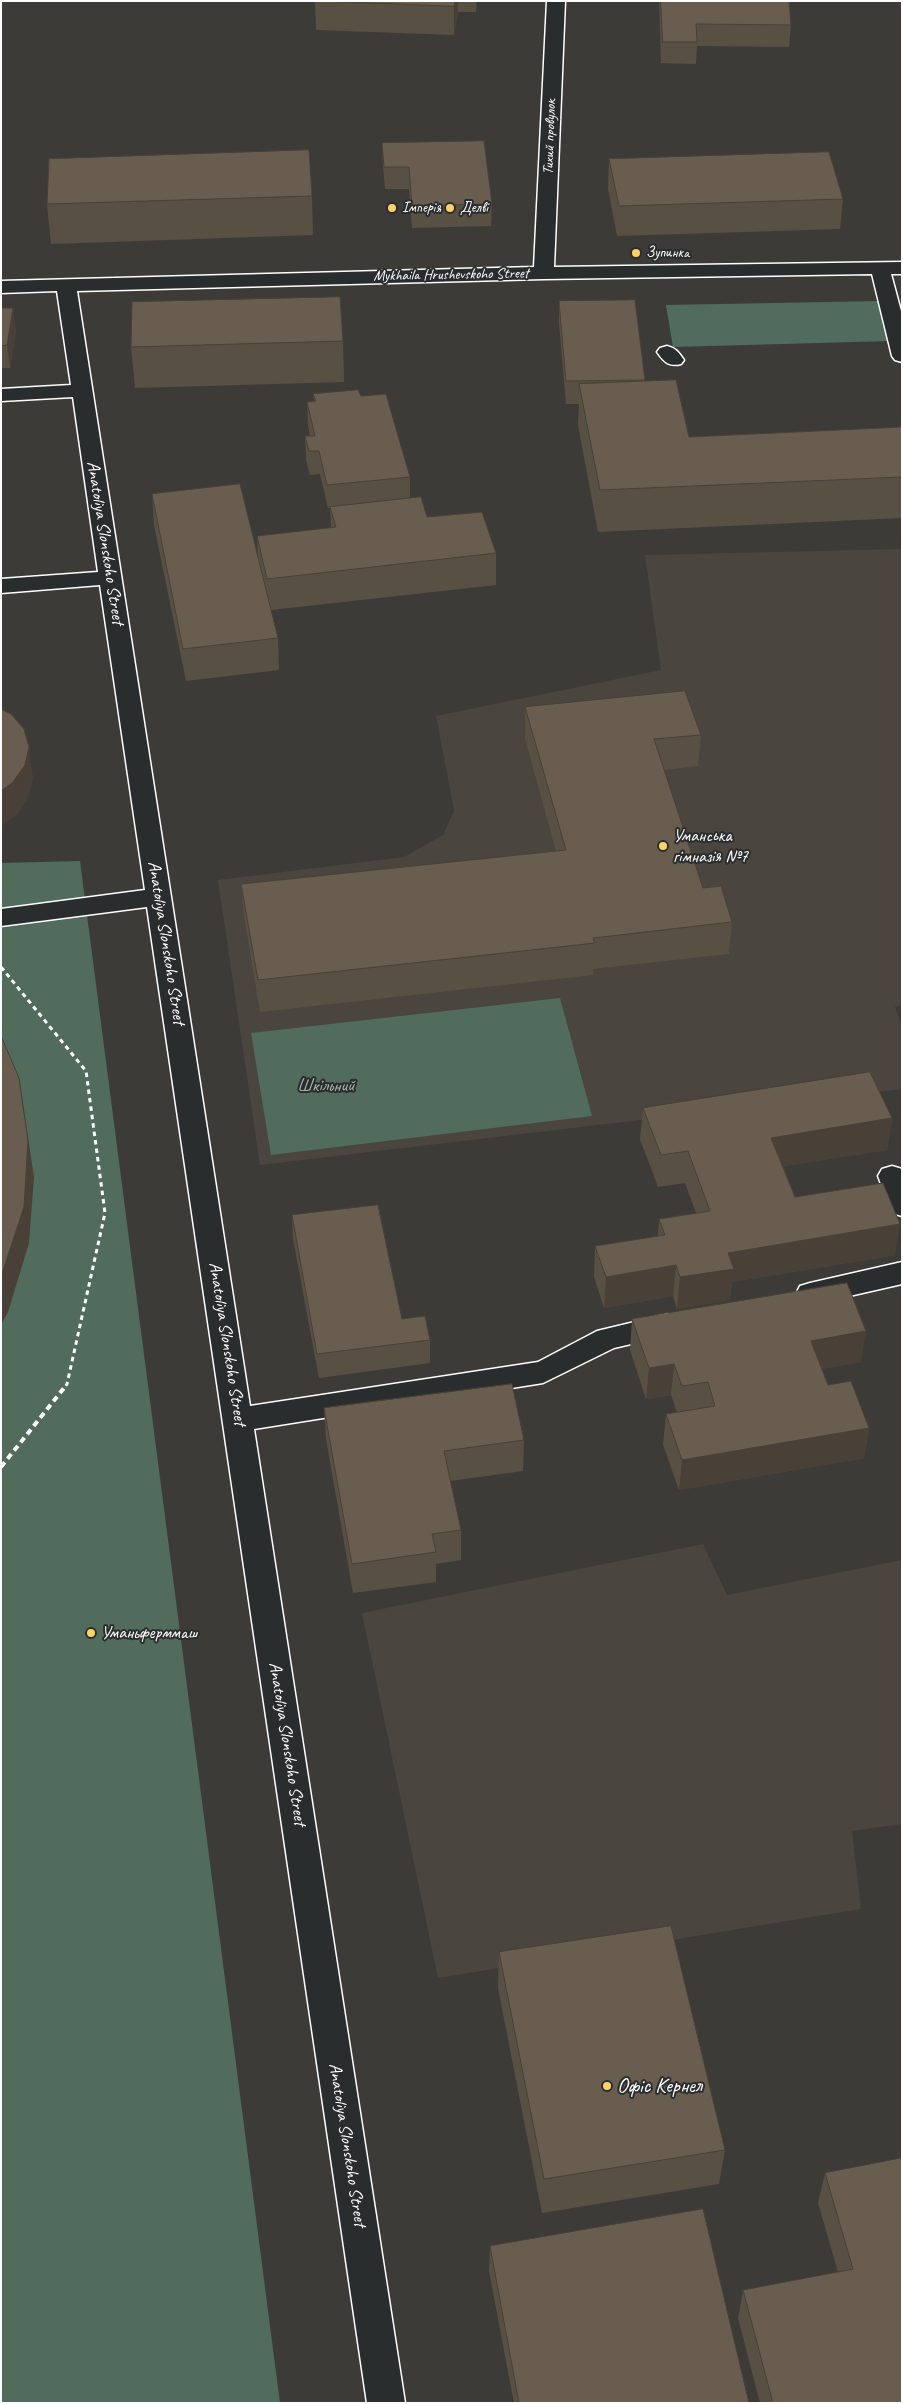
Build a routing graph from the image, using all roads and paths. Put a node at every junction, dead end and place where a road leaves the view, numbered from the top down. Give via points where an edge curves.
1 (556, 1) edge
2 (880, 268) junction
3 (902, 268) edge
4 (544, 273) junction
5 (66, 285) junction
6 (1, 287) edge
7 (902, 356) edge
8 (82, 390) junction
9 (1, 395) edge
10 (111, 578) junction
11 (1, 586) edge
12 (159, 897) junction
13 (1, 918) edge
14 (1, 967) edge
15 (892, 1176) dead end
16 (902, 1206) edge
17 (902, 1274) edge
18 (788, 1299) edge
19 (693, 1320) edge
20 (238, 1420) junction
21 (1, 1467) edge
22 (386, 2403) edge

1 - 4 street, Тихий провулок
2 - 3 street, Mykhaila Hrushevskoho Street
2 - 4 street, Mykhaila Hrushevskoho Street
2 - 7 street
4 - 5 street, Mykhaila Hrushevskoho Street
5 - 6 street, Mykhaila Hrushevskoho Street
5 - 8 street, Anatoliya Slonskoho Street
8 - 9 street
8 - 10 street, Anatoliya Slonskoho Street
10 - 11 street
10 - 12 street, Anatoliya Slonskoho Street
12 - 13 street
12 - 20 street, Anatoliya Slonskoho Street
14 - 21 path via 86,1071 105,1213 67,1384
15 - 16 street
17 - 18 street
19 - 20 street via 607,1339 543,1372
20 - 22 street, Anatoliya Slonskoho Street

